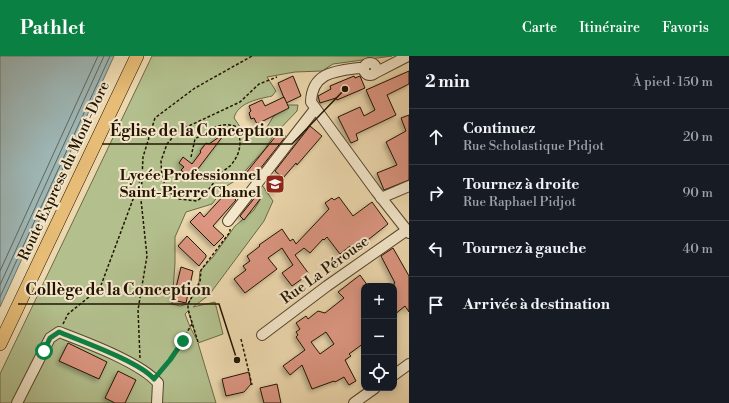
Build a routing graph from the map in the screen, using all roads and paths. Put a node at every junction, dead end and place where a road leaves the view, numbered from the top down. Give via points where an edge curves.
1 (137, 56) edge
2 (252, 56) edge
3 (405, 57) edge
4 (277, 77) dead end
5 (316, 109) junction
6 (191, 157) dead end
7 (142, 173) junction
8 (409, 186) edge
9 (379, 194) junction
10 (228, 221) joint
11 (408, 231) edge
12 (192, 324) junction
13 (59, 332) junction
14 (262, 335) dead end
15 (241, 339) dead end
16 (198, 342) dead end
17 (0, 344) edge
18 (409, 364) edge
19 (140, 368) junction
20 (397, 373) edge
21 (154, 379) junction
22 (252, 385) dead end
23 (371, 391) edge
24 (17, 403) edge
25 (157, 403) edge
26 (354, 403) edge

1 - 17 main road, Route Express du Mont-Dore
2 - 7 path via 195,88 155,118 143,157
3 - 5 street via 371,68 331,72 321,78 312,91 312,102
4 - 6 path via 259,84 240,102 178,130 167,144 161,167 162,178 168,192 179,199 197,201 231,165 239,152 241,138 237,127 229,124 217,126 195,139
5 - 9 street
5 - 10 street
7 - 13 path via 100,288 68,314
7 - 19 path via 141,200 147,256 138,310
8 - 9 street
9 - 11 street
10 - 12 path via 230,232 201,270 200,282 188,304
11 - 14 street, Rue La Pérouse via 327,286
12 - 16 path
12 - 21 path via 170,360
13 - 19 street
13 - 24 street via 50,338
15 - 22 path
18 - 20 street
19 - 21 street
21 - 25 street via 158,382
23 - 26 street

